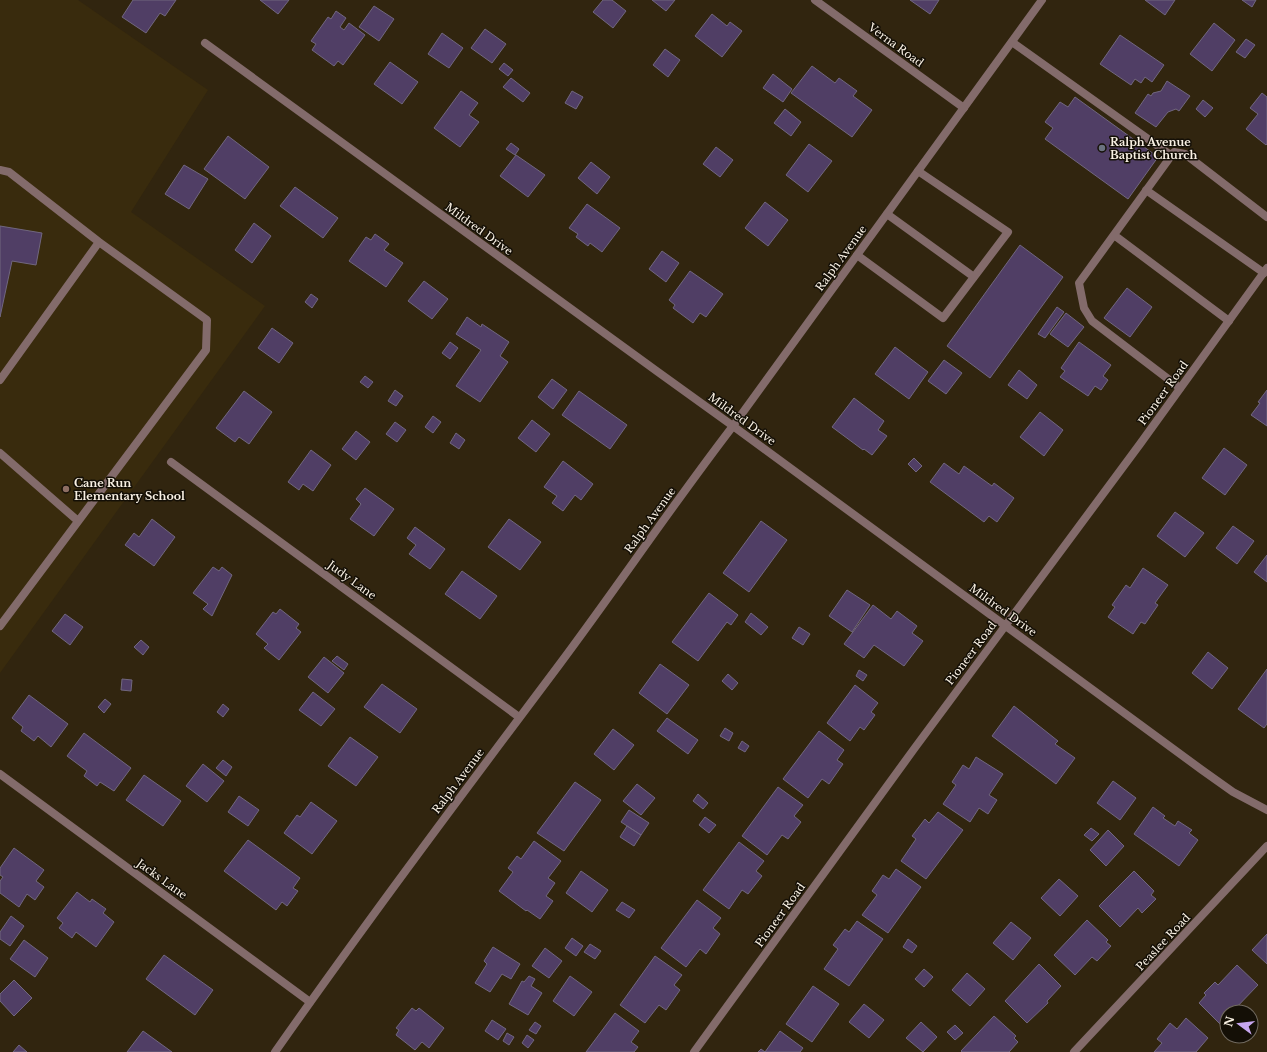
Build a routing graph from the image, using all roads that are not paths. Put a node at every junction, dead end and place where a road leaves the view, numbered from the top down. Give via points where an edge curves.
1 (815, 0) edge
2 (1042, 0) edge
3 (205, 42) dead end
4 (1012, 42) junction
5 (964, 108) junction
6 (1172, 156) junction
7 (0, 170) edge
8 (918, 171) junction
9 (1146, 190) junction
10 (887, 214) junction
11 (1267, 217) edge
12 (1114, 235) junction
13 (99, 242) junction
14 (857, 255) junction
15 (1265, 271) edge
16 (974, 277) junction
17 (1229, 321) junction
18 (0, 380) edge
19 (1180, 388) junction
20 (733, 426) junction
21 (0, 453) edge
22 (171, 462) dead end
23 (78, 521) junction
24 (0, 612) edge
25 (8, 615) junction
26 (0, 626) edge
27 (1006, 626) junction
28 (519, 717) junction
29 (0, 774) edge
30 (1267, 810) edge
31 (1267, 846) edge
32 (310, 1002) junction
33 (275, 1052) edge
34 (694, 1052) edge
35 (1074, 1052) edge

1 - 5 street, Verna Road
2 - 4 street, Ralph Avenue
3 - 20 street, Mildred Drive
4 - 5 street, Ralph Avenue
4 - 6 street
5 - 8 street, Ralph Avenue
6 - 9 street
6 - 11 street via 1174,152 1185,154
7 - 13 street via 9,172
8 - 10 street, Ralph Avenue
8 - 16 street via 1008,232
9 - 12 street
9 - 15 street
10 - 14 street, Ralph Avenue
10 - 16 street
12 - 17 street
12 - 19 street via 1079,283 1084,308 1092,321
13 - 18 street
13 - 23 street via 207,320 206,350
14 - 16 street via 943,318
14 - 20 street, Ralph Avenue
15 - 17 street, Pioneer Road
17 - 19 street, Pioneer Road
19 - 27 street, Pioneer Road
20 - 27 street, Mildred Drive
20 - 28 street, Ralph Avenue
21 - 23 street
22 - 28 street, Judy Lane
23 - 25 street
24 - 25 street
25 - 26 street
27 - 30 street, Mildred Drive via 1233,792
27 - 34 street, Pioneer Road
28 - 32 street, Ralph Avenue
29 - 32 street, Jacks Lane
31 - 35 street, Peaslee Road
32 - 33 street, Ralph Avenue

